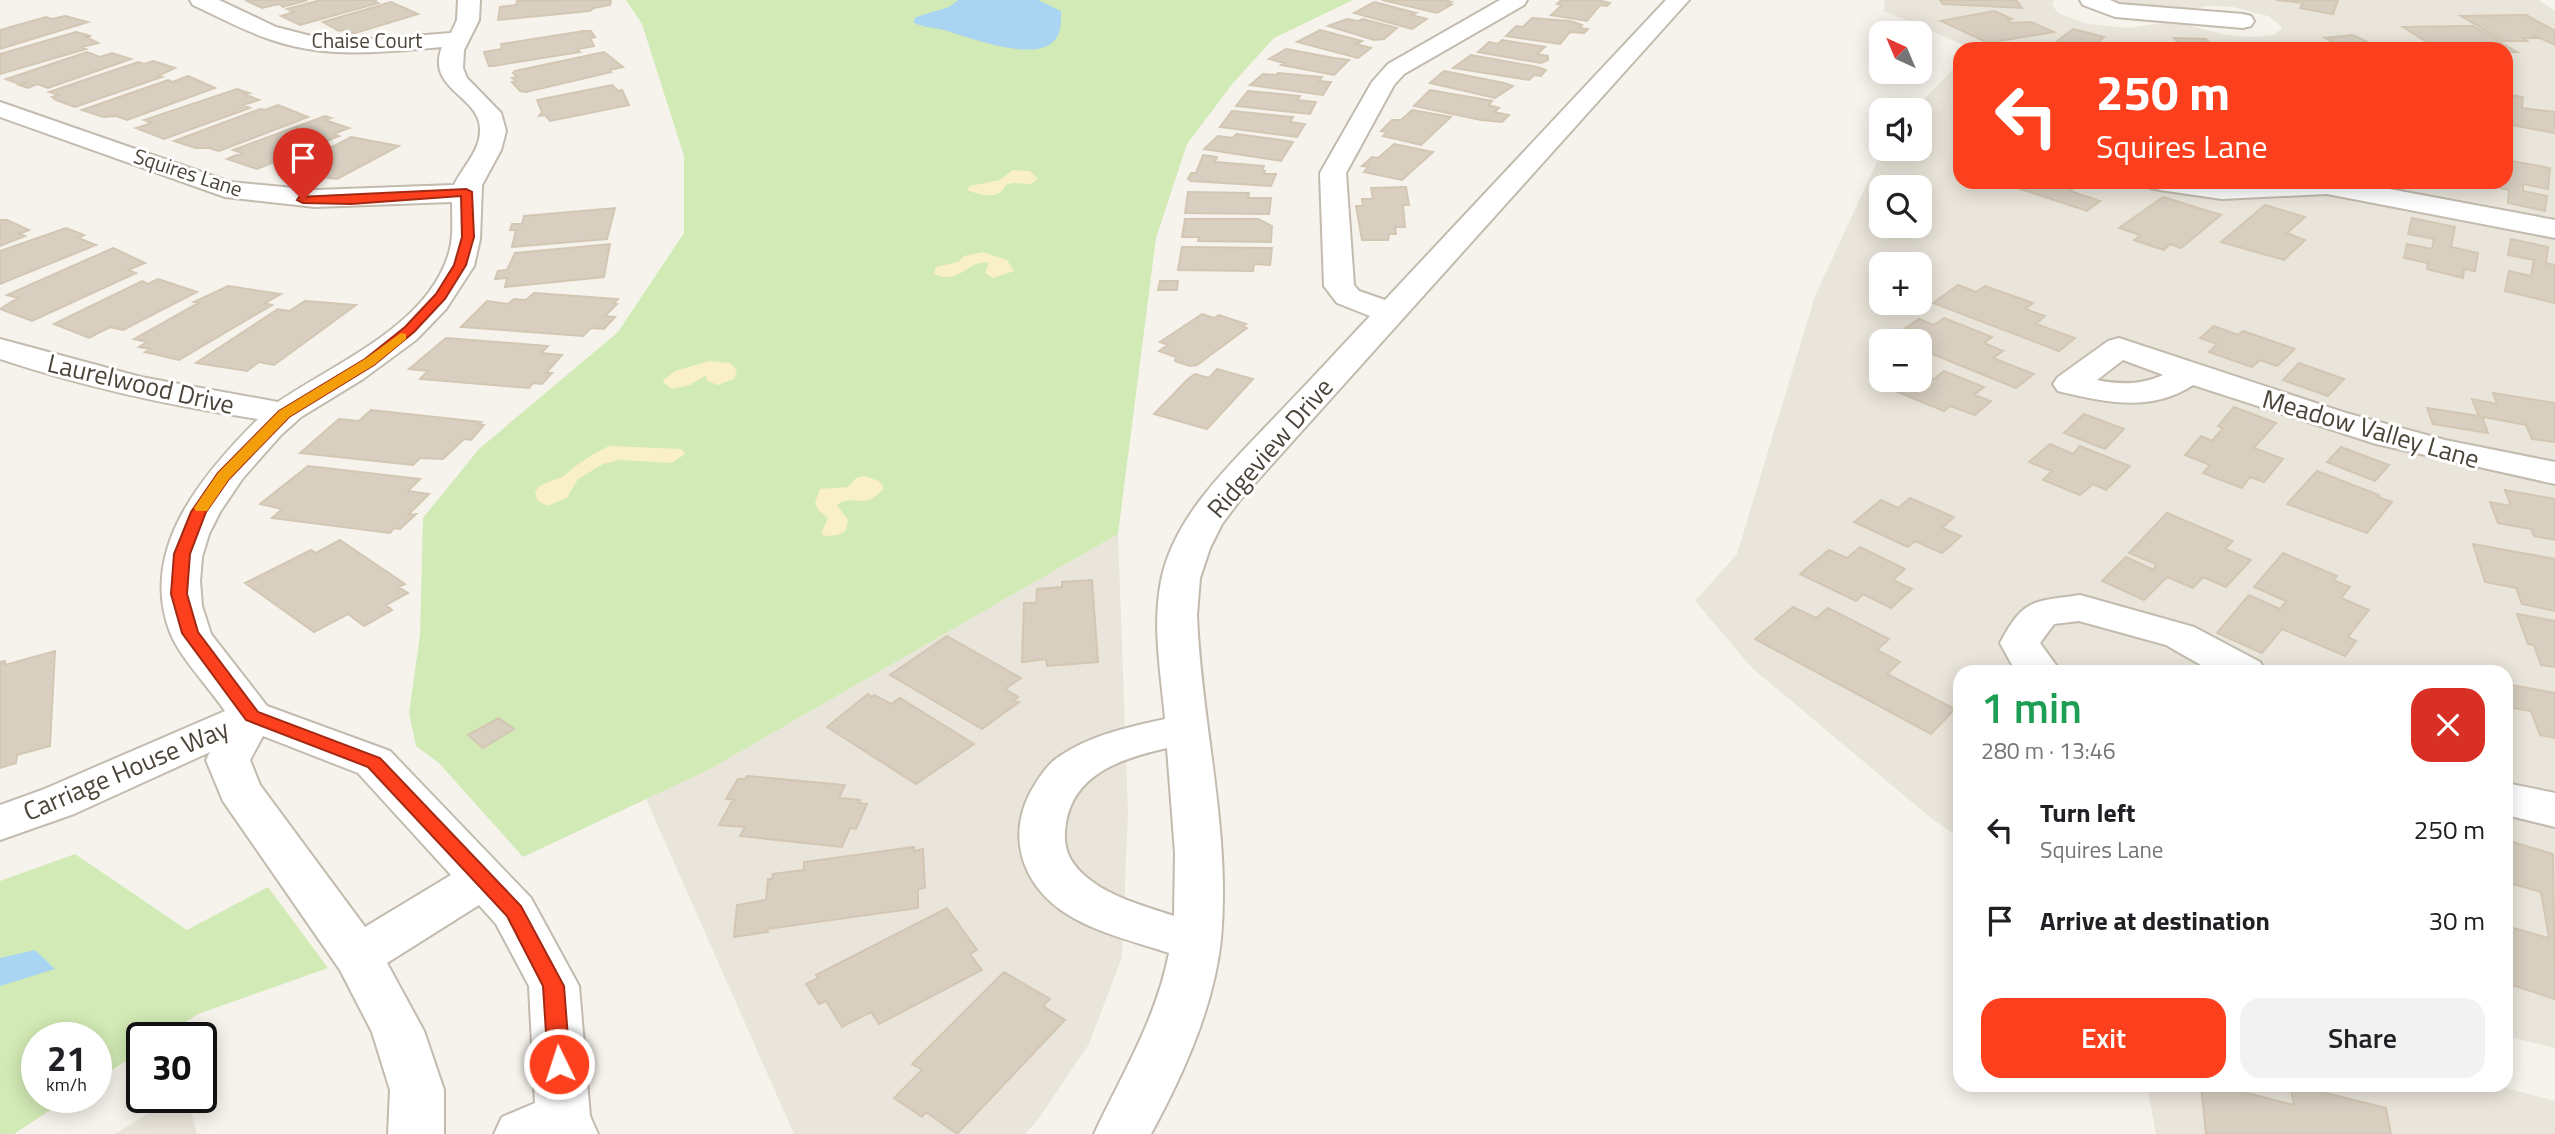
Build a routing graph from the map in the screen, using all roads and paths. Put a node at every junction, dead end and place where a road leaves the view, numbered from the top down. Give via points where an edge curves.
1 (201, 0) edge
2 (469, 0) edge
3 (1516, 0) edge
4 (1678, 0) edge
5 (2091, 0) edge
6 (2243, 21) dead end
7 (458, 39) junction
8 (0, 109) edge
9 (2189, 189) edge
10 (2269, 189) edge
11 (2343, 189) edge
12 (466, 192) junction
13 (2555, 229) edge
14 (1392, 314) junction
15 (0, 349) edge
16 (2189, 373) dead end
17 (284, 414) junction
18 (2555, 473) edge
19 (2033, 665) edge
20 (2232, 665) edge
21 (252, 716) junction
22 (1187, 729) junction
23 (2513, 801) edge
24 (2555, 810) edge
25 (0, 823) edge
26 (484, 878) junction
27 (1196, 943) junction
28 (358, 956) junction
29 (552, 1128) edge
30 (415, 1134) edge
31 (1122, 1134) edge

1 - 7 street, Chaise Court via 274,33 315,43 373,45
2 - 7 street, Carriage House Way via 469,24
3 - 14 street via 1396,69 1384,82 1334,173 1339,286 1348,298
4 - 14 street, Ridgeview Drive
5 - 6 street via 2126,11
7 - 12 street, Carriage House Way via 450,60 456,80 484,106 492,121 493,139
8 - 12 street, Squires Lane via 225,189 261,196 351,200
9 - 10 street via 2231,193
11 - 13 street
12 - 17 street, Carriage House Way via 468,237 460,265 441,296 369,362
14 - 22 street, Ridgeview Drive via 1244,472 1198,532 1186,560 1176,618
15 - 17 street, Laurelwood Drive via 59,369
16 - 18 street, Meadow Valley Lane via 2387,438
17 - 21 street, Carriage House Way via 224,476 198,512 182,554 179,594 190,633
19 - 20 street via 2020,643 2029,626 2042,613 2080,608 2180,636
21 - 25 street, Carriage House Way
21 - 26 street, Carriage House Way via 374,762
21 - 28 street, Carriage House Way via 228,760 239,790
22 - 27 street, Ridgeview Drive via 1198,875
22 - 27 street via 1114,744 1078,763 1056,786 1042,811 1040,843 1052,872 1077,896
23 - 24 street
26 - 28 street
26 - 29 street, Carriage House Way via 514,911 554,986
27 - 31 street, Ridgeview Drive via 1179,1008
28 - 30 street, Carriage House Way via 398,1031 417,1090

